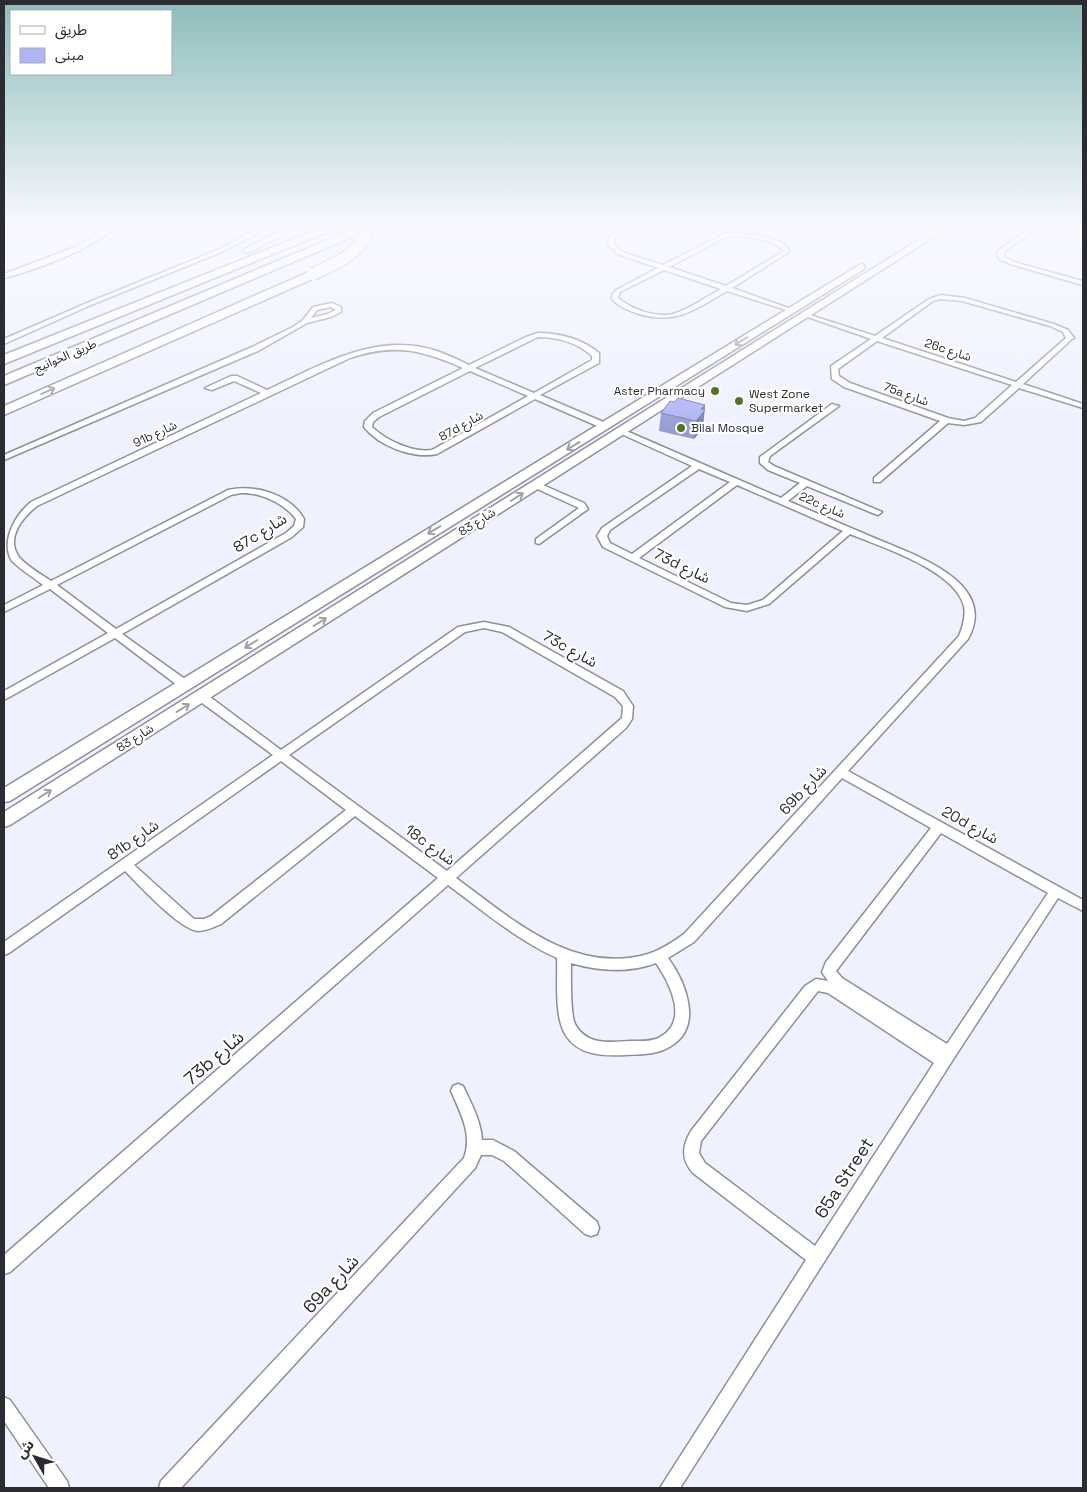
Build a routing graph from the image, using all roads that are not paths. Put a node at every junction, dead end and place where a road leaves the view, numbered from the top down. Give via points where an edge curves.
1 (115, 294) edge
2 (151, 294) edge
3 (167, 294) edge
4 (210, 294) edge
5 (269, 294) edge
6 (615, 294) edge
7 (717, 294) edge
8 (740, 294) edge
9 (818, 294) edge
10 (839, 294) edge
11 (791, 310) junction
12 (805, 315) junction
13 (305, 321) dead end
14 (20, 336) junction
15 (4, 338) edge
16 (875, 338) junction
17 (4, 342) edge
18 (4, 360) edge
19 (470, 368) junction
20 (4, 381) edge
21 (1019, 385) junction
22 (209, 388) dead end
23 (269, 394) junction
24 (536, 396) junction
25 (835, 406) dead end
26 (1083, 406) edge
27 (4, 411) edge
28 (946, 420) junction
29 (605, 426) junction
30 (621, 432) junction
31 (4, 458) edge
32 (699, 465) junction
33 (877, 480) dead end
34 (737, 481) junction
35 (806, 482) junction
36 (536, 486) junction
37 (782, 501) junction
38 (878, 512) dead end
39 (849, 530) junction
40 (539, 541) dead end
41 (632, 558) junction
42 (50, 585) junction
43 (4, 609) edge
44 (116, 633) junction
45 (964, 637) joint
46 (185, 685) junction
47 (4, 696) edge
48 (202, 696) junction
49 (280, 755) junction
50 (101, 760) junction
51 (842, 773) junction
52 (4, 796) edge
53 (354, 810) junction
54 (4, 820) edge
55 (940, 827) junction
56 (126, 865) junction
57 (449, 878) junction
58 (1056, 891) junction
59 (1083, 906) edge
60 (4, 949) edge
61 (564, 956) junction
62 (658, 956) junction
63 (946, 1057) junction
64 (458, 1091) dead end
65 (476, 1147) junction
66 (591, 1228) dead end
67 (817, 1258) junction
68 (4, 1266) edge
69 (4, 1406) edge
70 (60, 1488) edge
71 (168, 1488) edge
72 (669, 1488) edge

1 - 14 street
2 - 18 highway
3 - 18 highway, طريق الخوانيج
4 - 20 highway, طريق الخوانيج
27 -> 5 highway, bridge
6 - 7 street via 615,299 623,305 653,316 671,317
8 - 11 street
9 - 11 street, شارع 83
10 - 12 street, شارع 83
11 -> 29 street, شارع 83
12 - 16 street, 26c شارع
12 - 30 street, شارع 83
13 - 31 street via 255,349
14 - 15 street
14 - 17 street
16 - 21 street, 26c شارع
16 - 21 street, 75a شارع via 930,300 941,297 963,299 1066,331 1070,335 1068,342
16 - 28 street, 75a شارع via 834,368 836,377 848,385
19 - 23 street, 91b شارع via 414,348 380,348 347,356
19 - 24 street
19 - 24 street via 538,335 569,341 596,355 592,364
19 - 24 street, 87d شارع via 376,415 368,427 373,433 424,454 434,452
21 - 26 street, 26c شارع
21 - 28 street, 75a شارع via 978,420 964,423
22 - 23 street via 234,378
23 - 42 street, 91b شارع via 31,506 14,521 7,537 10,553
24 - 29 street
25 - 35 street via 764,457 767,466
28 - 33 street
29 -> 46 street, شارع 83
30 - 32 street, 22c شارع
30 - 36 street, شارع 83
32 - 34 street, 22c شارع
32 - 41 street, 73d شارع via 603,532 602,540 606,545
34 - 37 street, 22c شارع
34 - 41 street
35 - 37 street
35 - 38 street
36 - 40 street via 584,509
48 -> 36 street, شارع 83
37 - 39 street, 22c شارع
39 - 41 street, 73d شارع via 766,602 753,608 728,605
39 - 45 street, 22c شارع via 918,558 949,577 960,588 969,607 970,625
42 - 43 street
42 - 44 street
42 - 44 street, 87c شارع via 237,490 255,491 299,515 300,523 289,535
44 - 46 street
44 - 47 street
45 - 51 street, 69b شارع
46 - 50 street via 177,699 97,750 93,755
46 - 52 street, شارع 83
48 - 49 street, 18c شارع
50 -> 48 street, شارع 83
49 - 53 street, 18c شارع
49 - 56 street, 81b شارع
49 - 57 street, 73c شارع via 454,635 472,626 505,629 619,694 628,706 622,725
54 -> 50 street, شارع 83
51 - 55 street, 20d شارع
51 - 62 street, 69b شارع via 689,938
53 - 56 street via 216,920 202,926 185,920
53 - 57 street, 18c شارع
55 - 58 street, 20d شارع
55 - 63 street via 829,972 837,982
56 - 60 street, 81b شارع
57 - 61 street, 18c شارع via 534,942
57 - 68 street, 73b شارع
58 - 59 street, 20d شارع
58 - 63 street, 65a Street
61 - 62 street, 18c شارع via 602,965 640,962
61 - 62 street via 568,1026 578,1040 603,1049 656,1046 677,1032 683,1018 681,997 675,980
63 - 67 street, 65a Street
63 - 67 street via 830,988 816,986 693,1141 692,1158 699,1168
64 - 65 street via 472,1124
65 - 66 street via 493,1148 509,1156
65 - 71 street, 69a شارع via 464,1170
67 - 72 street, 65a Street
69 - 70 street

